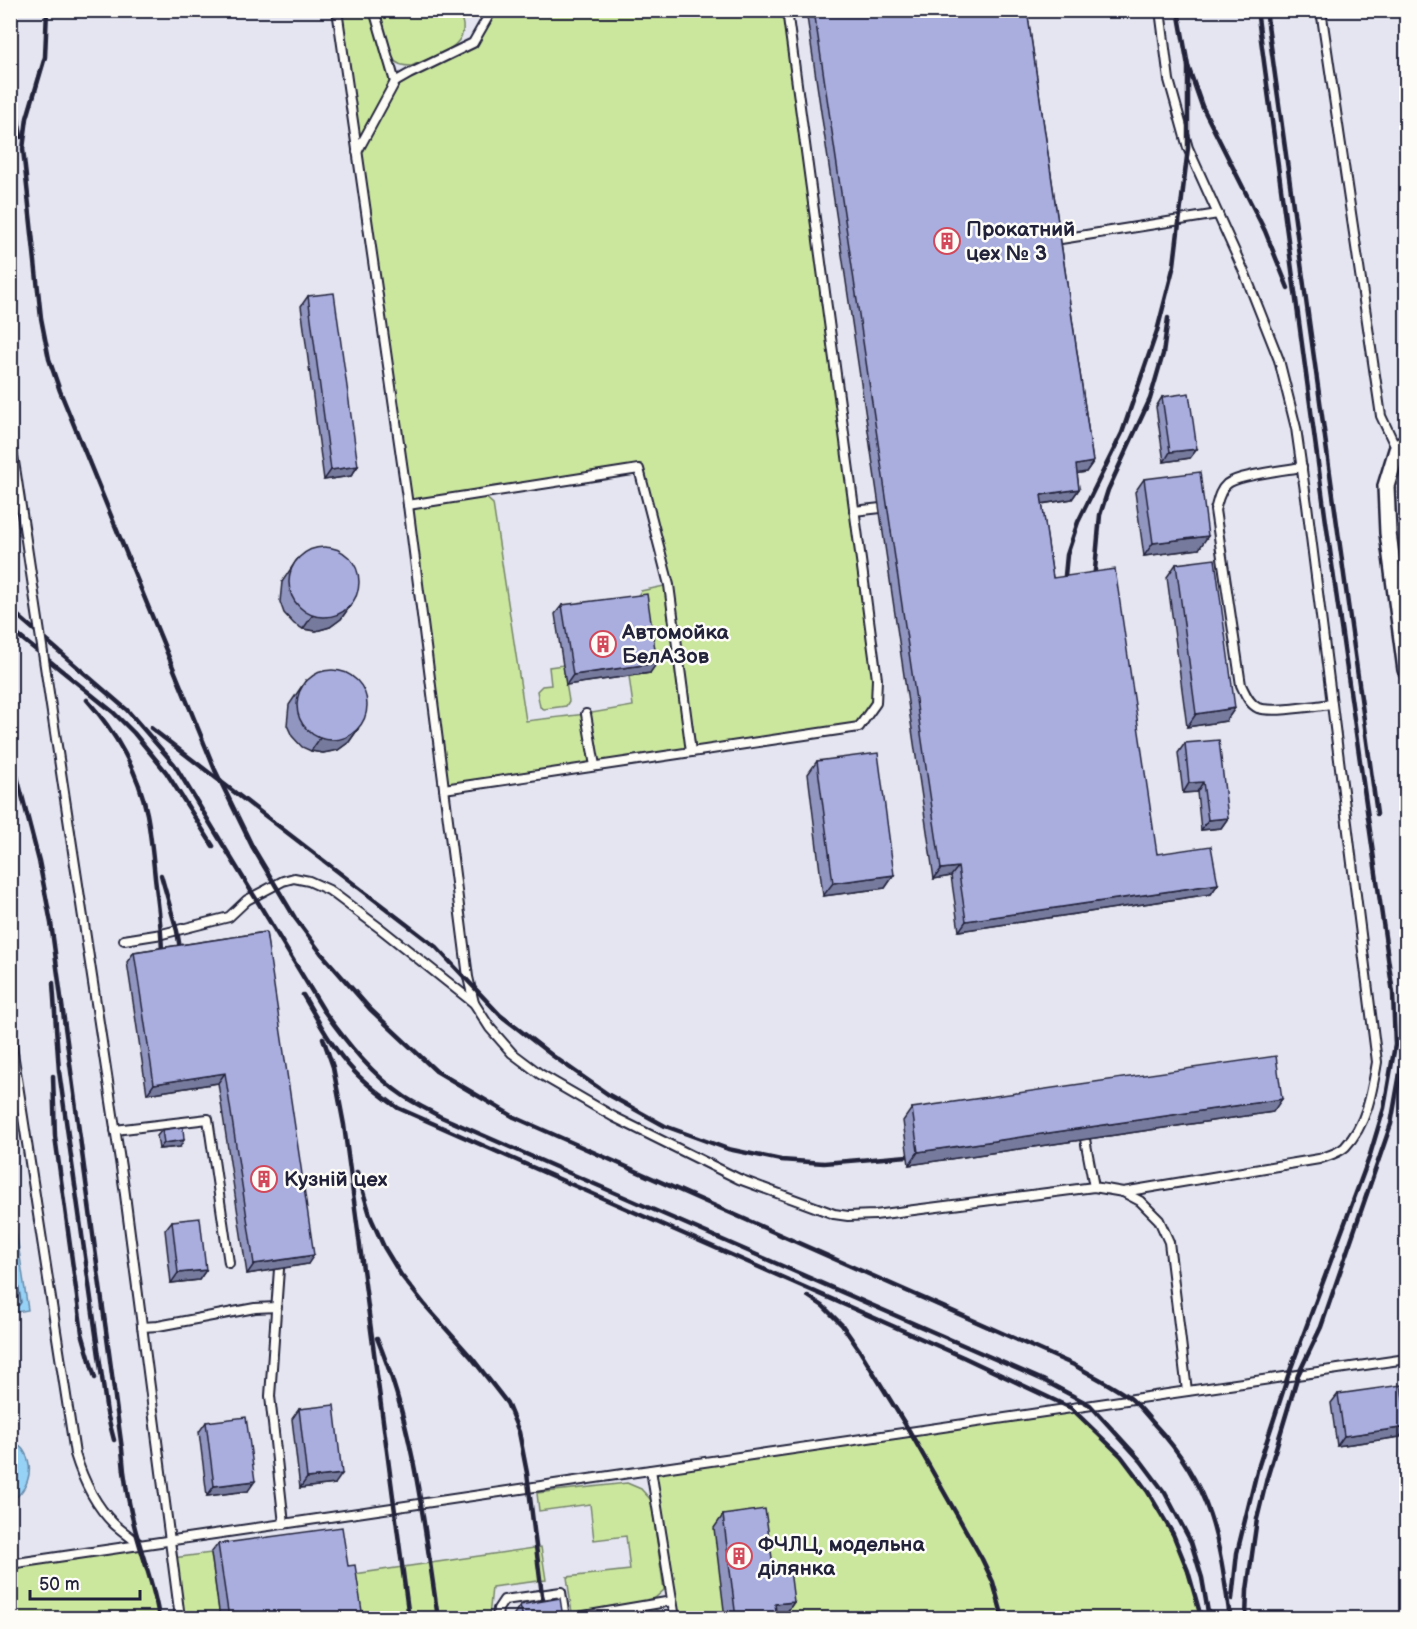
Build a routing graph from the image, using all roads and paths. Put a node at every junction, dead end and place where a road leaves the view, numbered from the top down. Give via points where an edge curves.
1 (337, 10) edge
2 (374, 10) edge
3 (489, 10) edge
4 (787, 10) edge
5 (1160, 10) edge
6 (1321, 10) edge
7 (395, 82) junction
8 (357, 152) junction
9 (1218, 214) junction
10 (1061, 239) edge
11 (10, 437) edge
12 (1402, 446) edge
13 (1302, 467) junction
14 (408, 505) junction
15 (881, 508) dead end
16 (854, 511) junction
17 (1407, 670) edge
18 (1331, 704) junction
19 (586, 714) dead end
20 (692, 752) junction
21 (595, 766) junction
22 (444, 789) junction
23 (124, 940) dead end
24 (474, 1003) junction
25 (10, 1033) edge
26 (115, 1130) junction
27 (1084, 1139) edge
28 (1094, 1187) junction
29 (1123, 1192) junction
30 (230, 1263) dead end
31 (279, 1269) edge
32 (277, 1307) junction
33 (142, 1327) junction
34 (1407, 1359) edge
35 (1187, 1391) junction
36 (651, 1470) junction
37 (284, 1524) junction
38 (170, 1541) junction
39 (140, 1545) junction
40 (10, 1564) edge
41 (672, 1601) junction
42 (180, 1618) edge
43 (497, 1618) edge
44 (565, 1618) edge
45 (572, 1618) edge
46 (581, 1618) edge
47 (675, 1618) edge

1 - 8 lane
2 - 7 lane
3 - 7 lane via 473,43
4 - 16 lane
5 - 9 lane via 1169,80 1186,140
6 - 12 lane via 1381,416
7 - 8 lane
8 - 14 lane
9 - 10 lane
9 - 13 lane via 1280,360
11 - 26 lane, bridge
12 - 17 street via 1386,486 1388,533
13 - 18 lane
13 - 18 lane via 1227,484 1219,494 1215,510 1241,685 1247,698 1257,708 1274,710
14 - 20 lane via 639,469 669,585
14 - 22 lane
15 - 16 lane
16 - 20 lane via 877,679 876,703 859,727
18 - 29 lane via 1377,1062 1371,1100 1344,1148 1319,1159
19 - 21 lane
20 - 21 lane
21 - 22 lane
22 - 24 lane
23 - 24 lane via 229,917 247,900 294,878 329,891
24 - 28 lane via 512,1053 540,1074 614,1118 739,1179 822,1210 848,1216 875,1215
25 - 39 lane via 75,1454 83,1479 102,1511
26 - 30 lane via 208,1119
26 - 33 lane
27 - 28 lane
28 - 29 lane
29 - 35 lane via 1140,1201 1158,1220 1169,1242
31 - 32 lane
32 - 33 lane
32 - 37 lane via 270,1396
33 - 38 lane
34 - 35 lane
35 - 36 lane
36 - 37 lane
36 - 41 lane
37 - 38 lane
38 - 39 lane
38 - 42 lane
39 - 40 lane
41 - 46 lane
41 - 47 lane
43 - 44 lane via 504,1600 561,1592
45 - 46 lane

